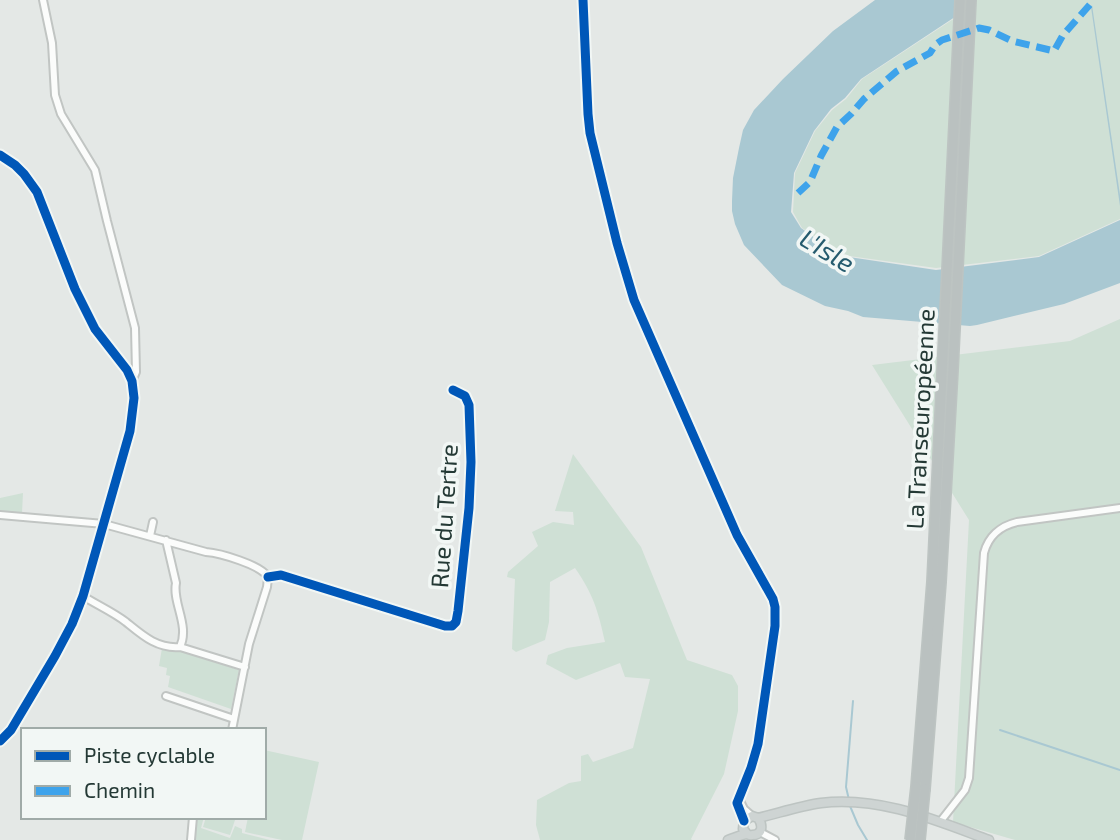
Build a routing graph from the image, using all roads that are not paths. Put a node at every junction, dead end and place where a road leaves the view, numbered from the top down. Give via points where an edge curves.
1 (43, 0) edge
2 (583, 0) edge
3 (960, 0) edge
4 (971, 0) edge
5 (0, 155) edge
6 (955, 231) junction
7 (132, 381) junction
8 (453, 390) dead end
9 (1120, 508) edge
10 (0, 515) edge
11 (153, 522) dead end
12 (104, 524) junction
13 (150, 536) junction
14 (166, 540) junction
15 (268, 577) junction
16 (83, 596) junction
17 (180, 647) junction
18 (244, 667) junction
19 (166, 696) dead end
20 (234, 719) junction
21 (232, 728) edge
22 (0, 741) edge
23 (920, 788) junction
24 (785, 812) junction
25 (193, 819) edge
26 (940, 822) junction
27 (749, 823) junction
28 (761, 830) junction
29 (191, 840) edge
30 (726, 840) edge
31 (775, 840) edge
32 (910, 840) edge
33 (920, 840) edge
34 (989, 840) edge

1 - 7 street via 52,43 55,96 95,170 135,328
2 - 27 street via 590,133 634,300 737,535 775,607 758,744 739,799
3 - 6 highway, La Transeuropéenne
4 - 6 highway, La Transeuropéenne
5 - 7 street via 24,174 37,192 85,311
6 - 23 highway, La Transeuropéenne via 941,582
7 - 12 street via 132,421
8 - 15 street, Rue du Tertre via 465,396 469,405 471,462 456,622 446,626 281,575
9 - 26 street via 1007,524 986,545 969,778
10 - 12 street
11 - 13 street
12 - 13 street
12 - 16 street
13 - 14 street
14 - 15 street via 219,554 263,570
14 - 17 street via 183,633
15 - 18 street
16 - 17 street via 146,639
16 - 22 street via 55,656
17 - 18 street
18 - 20 street
19 - 20 street
20 - 21 street
23 - 32 highway, La Transeuropéenne, bridge
23 - 33 highway, La Transeuropéenne, bridge
24 - 26 main road via 824,803 864,803
24 - 27 main road
24 - 28 main road
25 - 29 street
26 - 34 main road
27 - 28 main road via 762,822
27 - 28 main road via 753,836
27 - 30 main road
28 - 31 street

